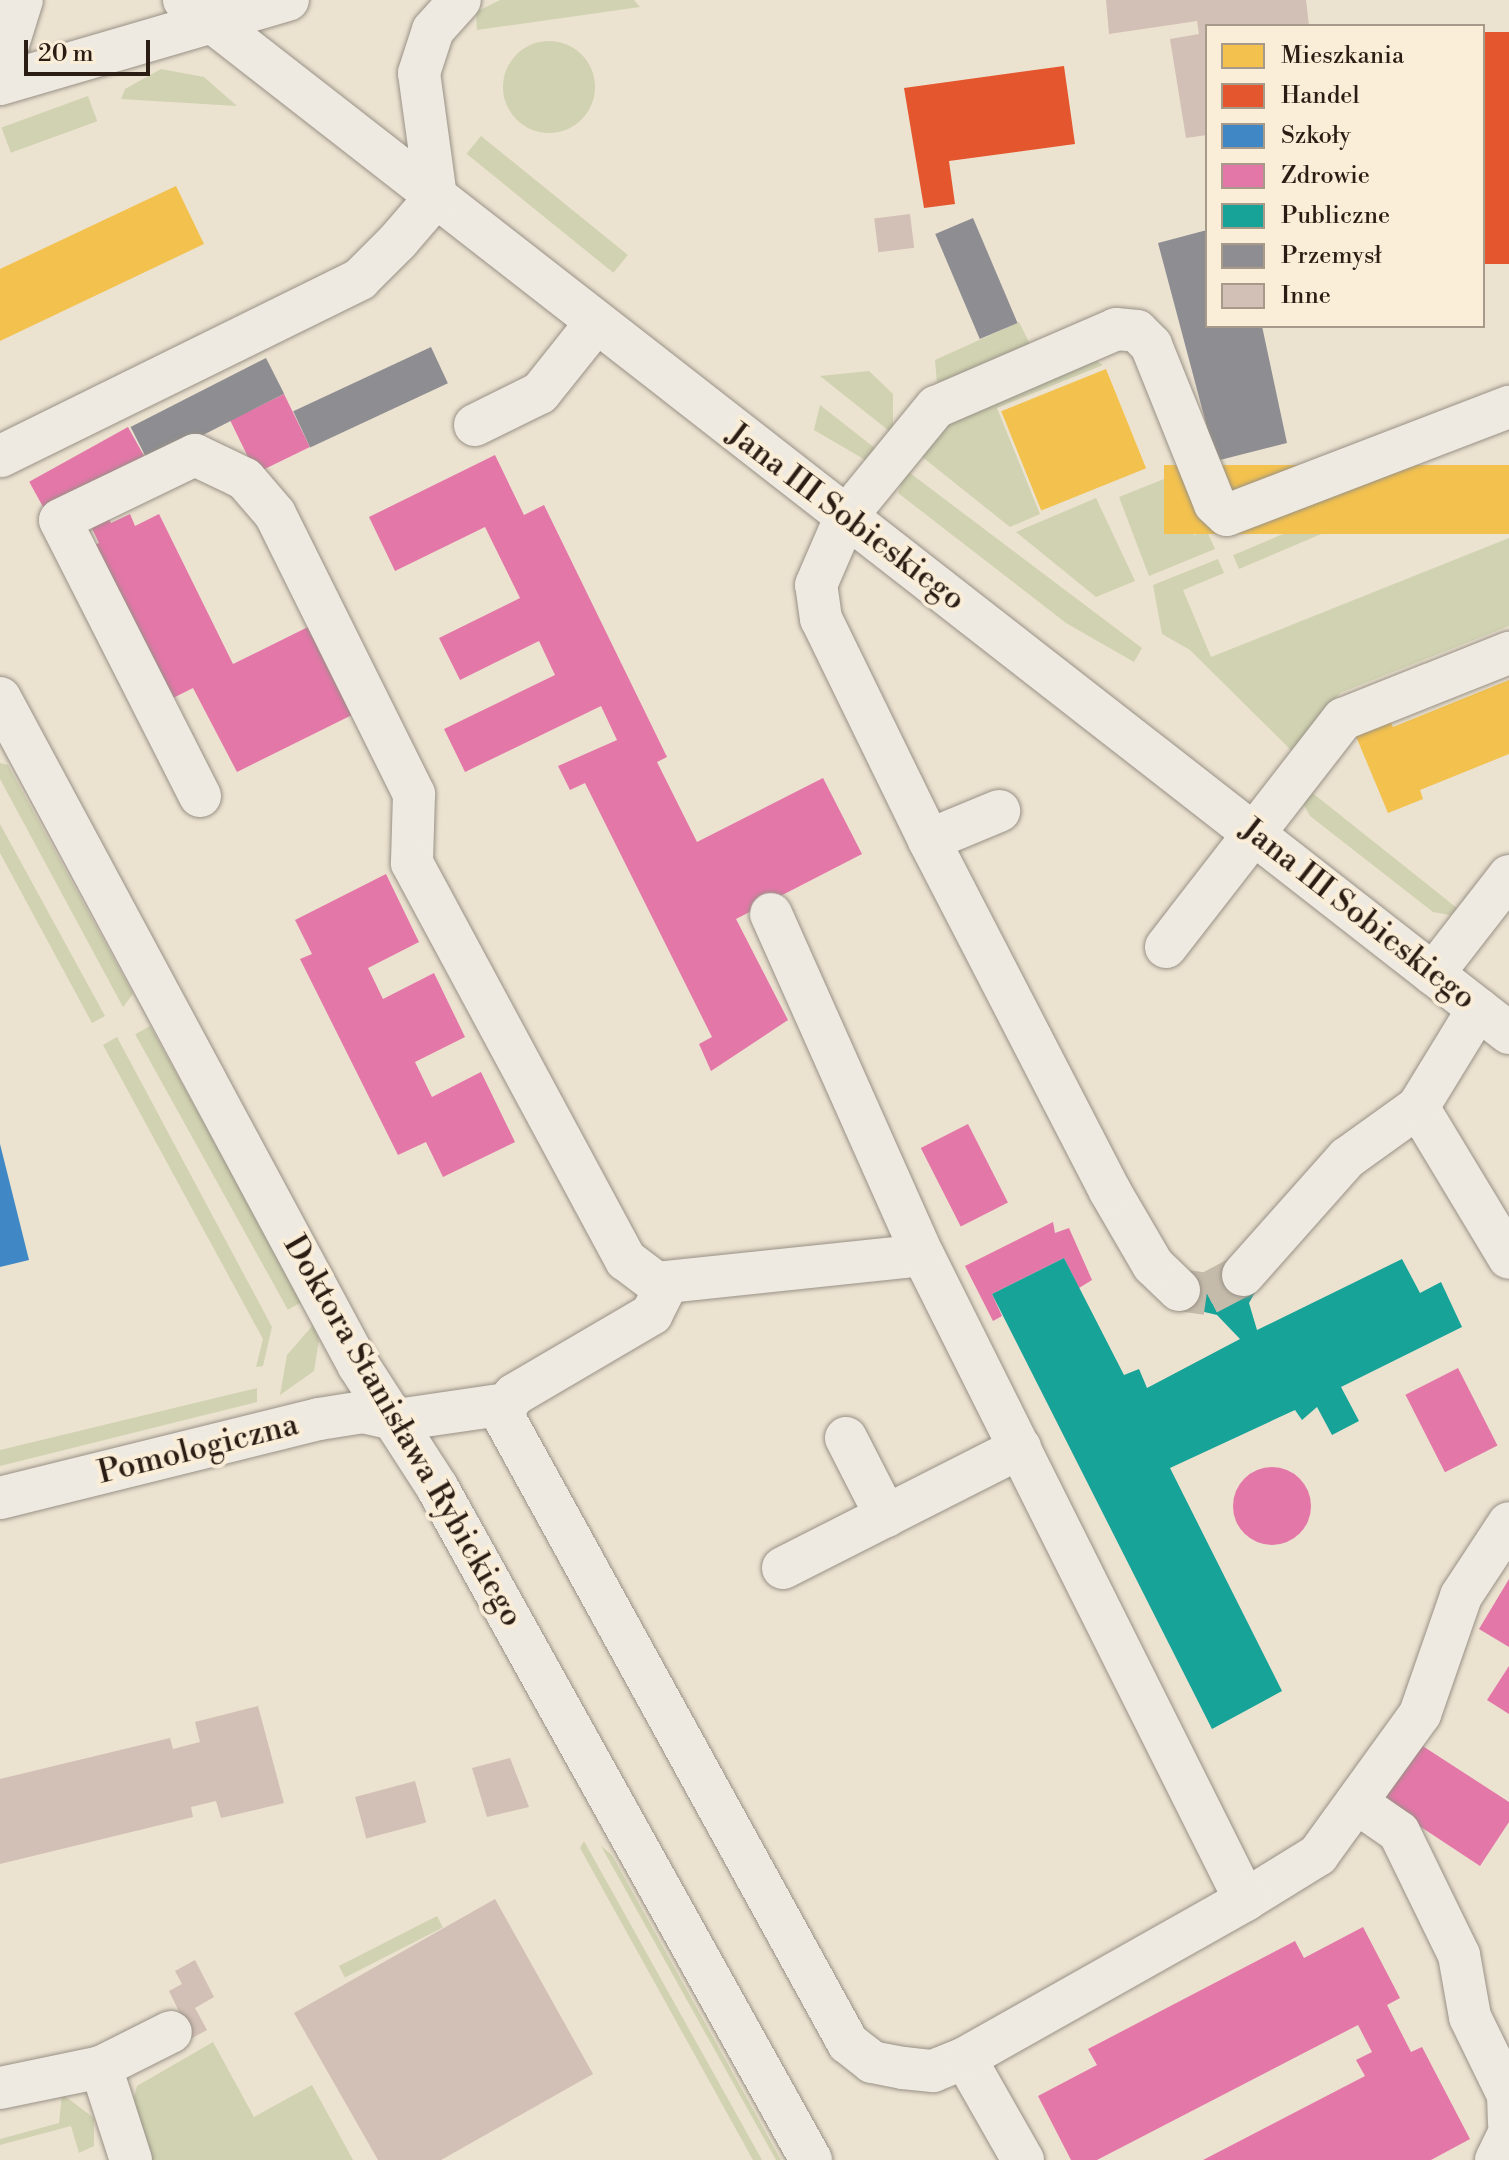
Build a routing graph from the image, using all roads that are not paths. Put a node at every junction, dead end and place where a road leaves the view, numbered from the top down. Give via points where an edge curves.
1 (22, 0) edge
2 (288, 0) edge
3 (460, 0) edge
4 (198, 9) edge
5 (0, 70) edge
6 (0, 84) edge
7 (436, 197) junction
8 (595, 324) junction
9 (1509, 407) edge
10 (475, 425) dead end
11 (1, 456) edge
12 (845, 518) junction
13 (1509, 653) edge
14 (0, 698) edge
15 (200, 796) dead end
16 (999, 811) dead end
17 (1251, 829) junction
18 (929, 840) junction
19 (1509, 876) edge
20 (771, 914) dead end
21 (1166, 947) dead end
22 (1433, 974) junction
23 (1493, 1021) edge
24 (1418, 1107) junction
25 (923, 1255) junction
26 (1509, 1258) edge
27 (1243, 1275) tunnel mouth
28 (668, 1282) junction
29 (1179, 1290) dead end
30 (507, 1404) junction
31 (397, 1420) junction
32 (846, 1438) dead end
33 (1020, 1448) junction
34 (0, 1498) edge
35 (886, 1516) junction
36 (1509, 1523) edge
37 (783, 1568) dead end
38 (1357, 1803) junction
39 (1245, 1900) junction
40 (171, 2032) dead end
41 (965, 2058) junction
42 (101, 2067) junction
43 (0, 2088) edge
44 (1509, 2123) edge
45 (1509, 2133) edge
46 (123, 2158) edge
47 (811, 2160) edge
48 (1023, 2160) edge
49 (1496, 2160) edge

1 - 5 street
2 - 4 street
3 - 7 street via 433,30 419,73
4 - 6 street
4 - 7 street, Jana III Sobieskiego
7 - 8 street, Jana III Sobieskiego
7 - 11 street via 360,279
8 - 10 street via 540,393
8 - 12 street, Jana III Sobieskiego
9 - 12 street via 1227,515 1215,504 1151,345 1137,331 1116,329 946,399
12 - 17 street, Jana III Sobieskiego
12 - 18 street via 816,585 821,619
13 - 17 street via 1343,719
14 - 31 street, Doktora Stanisława Rybickiego via 359,1366
15 - 28 street via 60,520 195,455 245,479 275,514 414,794 412,863 626,1260
16 - 18 street
17 - 21 street
17 - 22 street, Jana III Sobieskiego
18 - 29 street via 1110,1191 1153,1265
19 - 22 street
20 - 25 street
22 - 23 street, Jana III Sobieskiego
23 - 24 street
24 - 26 street
24 - 27 street via 1347,1158
25 - 28 street
25 - 33 street
28 - 30 street via 652,1314
30 - 31 street, Pomologiczna
30 - 41 street via 506,1421 848,2043 872,2062 903,2068 933,2071
31 - 34 street, Pomologiczna via 363,1412 319,1419
31 - 47 street, Doktora Stanisława Rybickiego
32 - 35 street
33 - 35 street
33 - 39 street
35 - 37 street
36 - 38 street via 1461,1596 1420,1714
38 - 39 street via 1318,1855
38 - 44 street via 1399,1832 1459,1955 1470,2017 1508,2095
39 - 41 street
40 - 42 street
41 - 48 street
42 - 43 street
42 - 46 street
45 - 49 street

